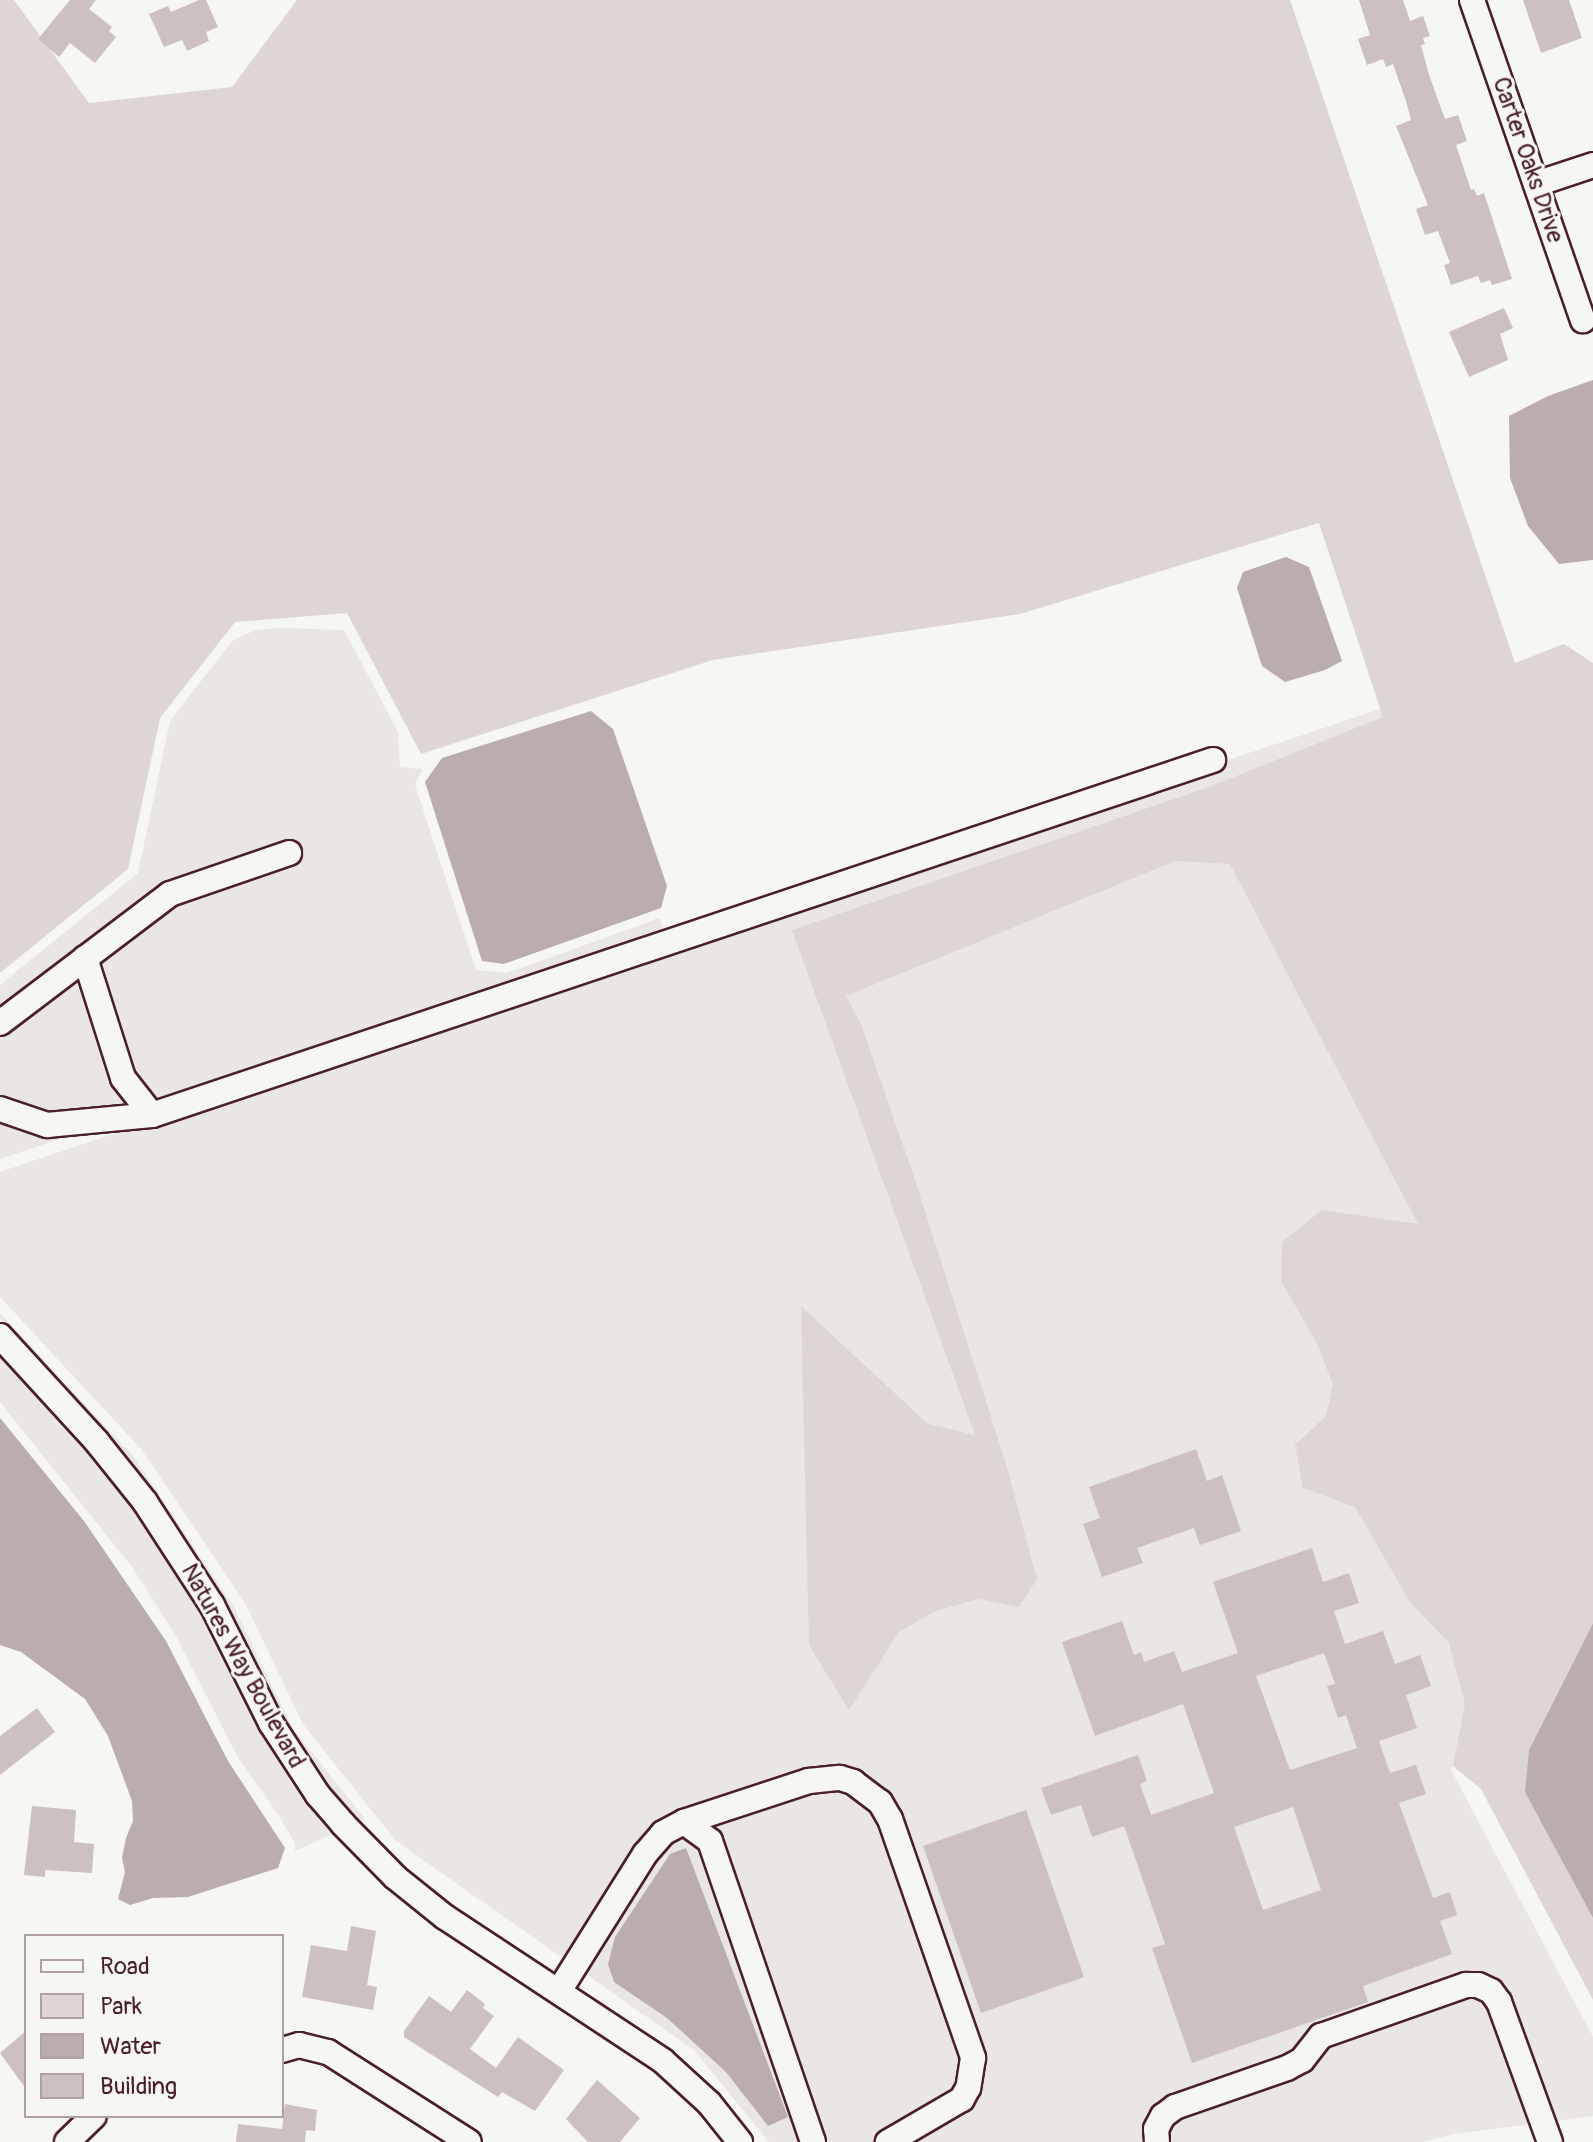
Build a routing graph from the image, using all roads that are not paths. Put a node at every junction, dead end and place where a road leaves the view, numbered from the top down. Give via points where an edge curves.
1 (1472, 0) edge
2 (1593, 165) edge
3 (1536, 184) junction
4 (1583, 320) dead end
5 (1213, 760) dead end
6 (289, 853) dead end
7 (85, 958) junction
8 (0, 1023) edge
9 (0, 1109) edge
10 (152, 1115) junction
11 (0, 1336) edge
12 (684, 1822) junction
13 (559, 1991) junction
14 (284, 2049) edge
15 (92, 2118) edge
16 (67, 2142) edge
17 (469, 2142) edge
18 (740, 2142) edge
19 (813, 2142) edge
20 (888, 2142) edge
21 (1157, 2142) edge
22 (1550, 2142) edge

1 - 3 street, Carter Oaks Drive
2 - 3 street
3 - 4 street, Carter Oaks Drive
5 - 10 street
6 - 7 street via 170,894
7 - 8 street
7 - 10 street via 123,1078
9 - 10 street via 47,1125
11 - 13 street, Natures Way Boulevard via 145,1502 212,1605 271,1723 318,1795 421,1899
12 - 13 street via 663,1833 645,1854
12 - 19 street via 710,1841
12 - 20 street via 822,1778 853,1782 880,1802 973,2058 962,2099
13 - 18 street, Natures Way Boulevard via 671,2067
14 - 17 street via 299,2045 328,2052
15 - 16 street
21 - 22 street via 1156,2129 1175,2107 1287,2068 1302,2060 1321,2036 1478,1985 1499,2002

